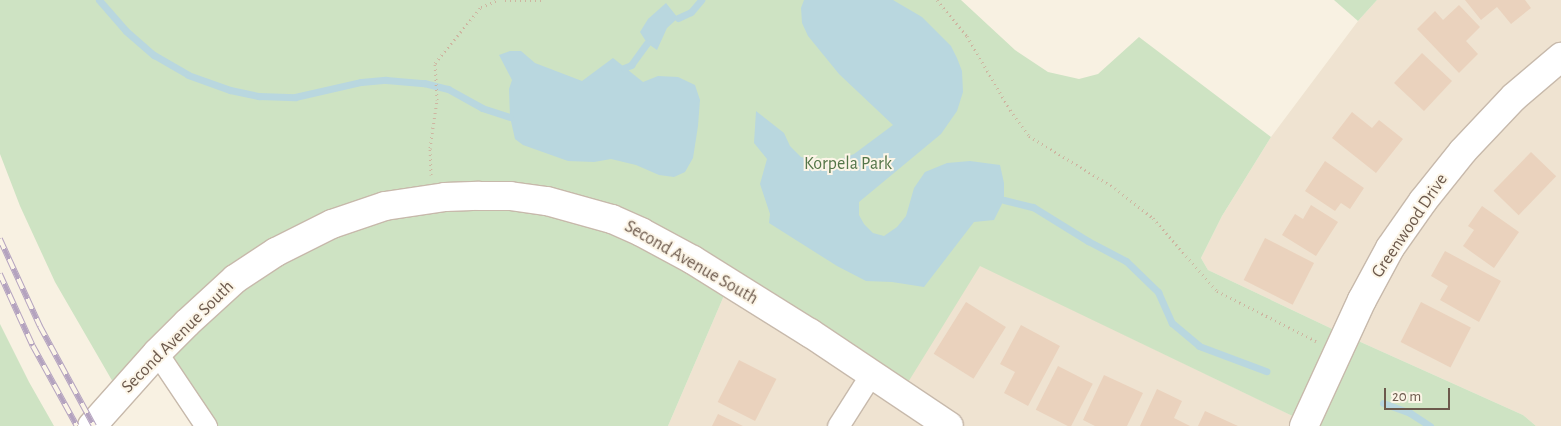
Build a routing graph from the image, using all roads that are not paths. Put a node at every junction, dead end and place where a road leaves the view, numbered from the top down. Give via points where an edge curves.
1 (1561, 57) edge
2 (157, 352) junction
3 (871, 374) junction
4 (92, 426) edge
5 (206, 426) edge
6 (838, 426) edge
7 (949, 426) edge
8 (1304, 426) edge

1 - 8 street, Greenwood Drive via 1508,104 1463,151 1390,248 1362,300
2 - 3 street, Second Avenue South via 235,279 276,252 332,224 384,206 431,198 510,196 547,201 612,219 693,260
2 - 4 street, Second Avenue South
2 - 5 street
3 - 6 street
3 - 7 street, Second Avenue South

